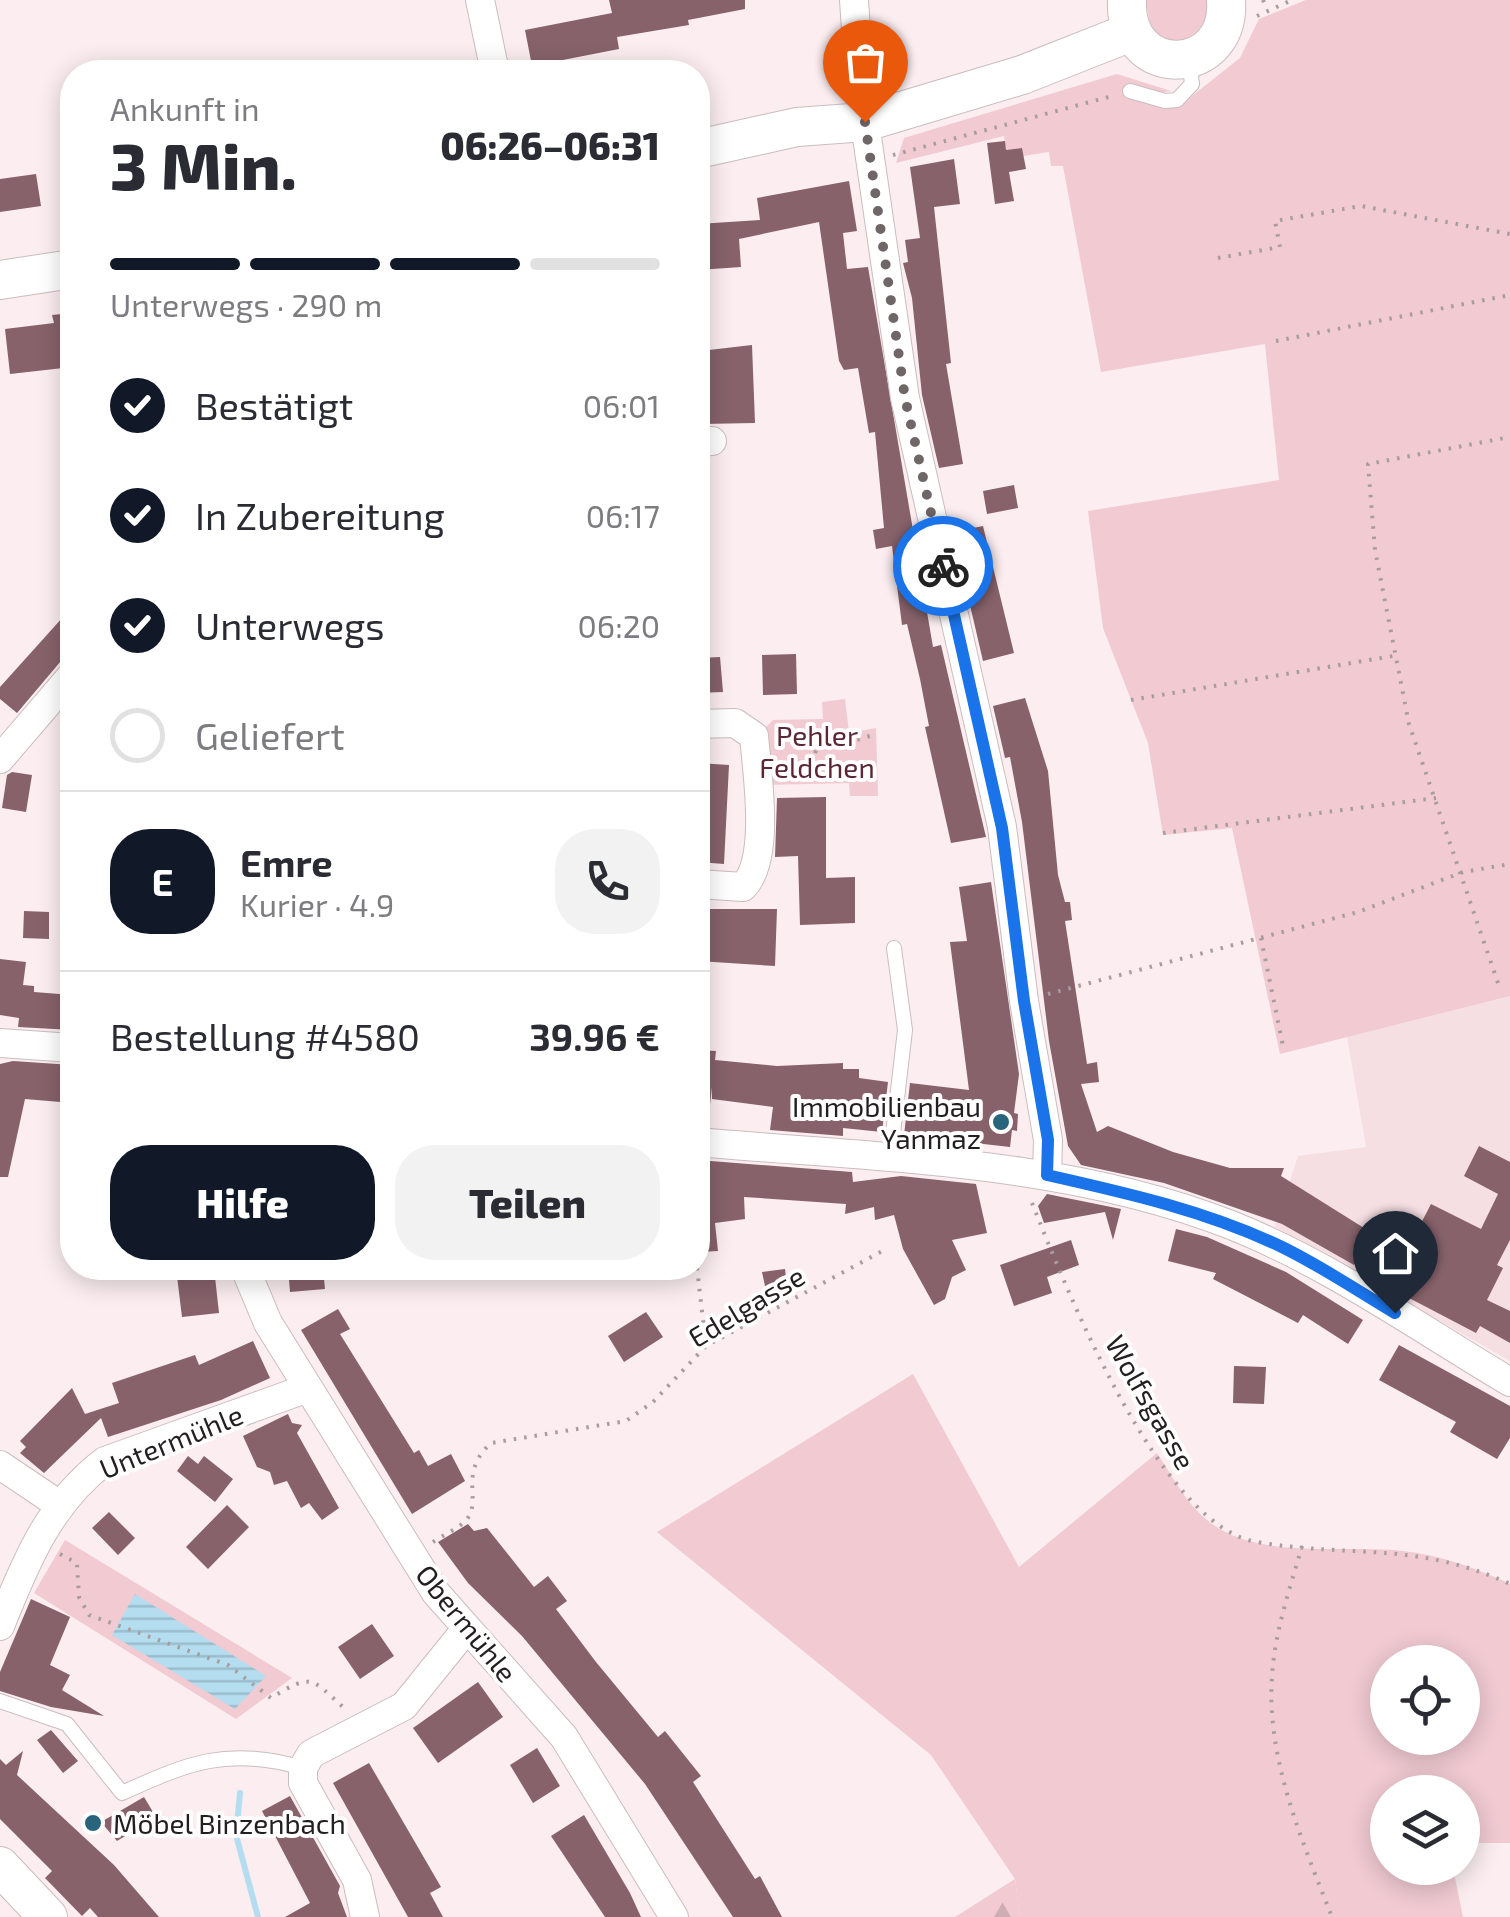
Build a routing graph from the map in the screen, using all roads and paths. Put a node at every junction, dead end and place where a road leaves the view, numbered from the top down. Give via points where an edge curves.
1 (854, 0) edge
2 (1226, 0) edge
3 (1263, 0) edge
4 (485, 1) edge
5 (1267, 10) dead end
6 (1129, 16) edge
7 (1189, 59) junction
8 (492, 60) edge
9 (1130, 91) joint
10 (865, 122) junction
11 (710, 146) edge
12 (871, 161) junction
13 (1510, 234) edge
14 (1218, 258) dead end
15 (60, 270) edge
16 (0, 280) edge
17 (1510, 294) edge
18 (1276, 342) dead end
19 (1510, 436) edge
20 (1394, 656) junction
21 (60, 689) edge
22 (1131, 700) dead end
23 (710, 725) edge
24 (876, 734) dead end
25 (0, 760) edge
26 (757, 774) junction
27 (1436, 798) junction
28 (1162, 832) dead end
29 (1510, 864) edge
30 (1463, 872) junction
31 (710, 885) edge
32 (1261, 938) junction
33 (894, 948) dead end
34 (1498, 983) dead end
35 (1024, 1001) junction
36 (0, 1043) edge
37 (1283, 1046) dead end
38 (60, 1047) edge
39 (710, 1143) edge
40 (890, 1160) junction
41 (1047, 1175) junction
42 (1032, 1203) dead end
43 (888, 1248) dead end
44 (250, 1280) edge
45 (699, 1280) edge
46 (706, 1346) junction
47 (1510, 1382) edge
48 (308, 1388) junction
49 (0, 1465) edge
50 (58, 1504) junction
51 (38, 1542) junction
52 (1302, 1546) junction
53 (412, 1555) junction
54 (1510, 1584) edge
55 (0, 1626) edge
56 (467, 1628) junction
57 (0, 1701) edge
58 (366, 1728) junction
59 (302, 1768) junction
60 (0, 1866) edge
61 (48, 1917) edge
62 (365, 1917) edge
63 (674, 1917) edge
64 (1332, 1917) edge

1 - 10 street
2 - 7 main road via 1214,44
3 - 5 path
4 - 8 street
6 - 7 main road via 1139,44 1162,58
6 - 10 main road via 1022,75
7 - 9 lane via 1192,84 1177,100
9 - 12 path
10 - 11 main road via 797,127
10 - 12 street
12 - 35 street via 905,398 1002,828
13 - 14 path via 1361,206 1275,221 1280,247
15 - 16 main road
17 - 18 path
19 - 20 path via 1368,464
20 - 22 path
20 - 27 path
21 - 25 street
23 - 26 street via 747,727
24 - 26 path via 854,741 827,728 803,772
26 - 31 street via 760,822 752,878 742,886
27 - 28 path
27 - 30 path
29 - 30 path
30 - 32 path via 1358,912
30 - 34 path
32 - 35 path
32 - 37 path
33 - 40 lane via 904,1030
35 - 41 street via 1048,1140
36 - 38 street
39 - 40 street
40 - 41 street
41 - 47 street via 1142,1196 1283,1248
42 - 52 path, Wolfsgasse via 1068,1294 1162,1469 1189,1504 1219,1529 1254,1542
43 - 46 path, Edelgasse
44 - 48 street, Obermühle
45 - 46 path
46 - 53 path, Edelgasse via 626,1421 491,1443 472,1470 466,1521
48 - 50 street, Untermühle via 105,1461
48 - 53 street, Obermühle
49 - 50 street
50 - 51 street, Untermühle
51 - 55 street, Untermühle
51 - 58 path via 77,1563 89,1616 228,1666 271,1698 302,1679 314,1680
52 - 54 path, Wolfsgasse via 1398,1550 1472,1566
52 - 64 path via 1272,1668 1276,1736 1289,1806
53 - 56 street, Obermühle
56 - 58 street via 404,1706
56 - 63 street, Obermühle via 564,1738
57 - 59 lane via 68,1724 122,1793 191,1762 250,1758
58 - 59 street via 311,1754
59 - 62 street via 303,1783 357,1880
60 - 61 main road

